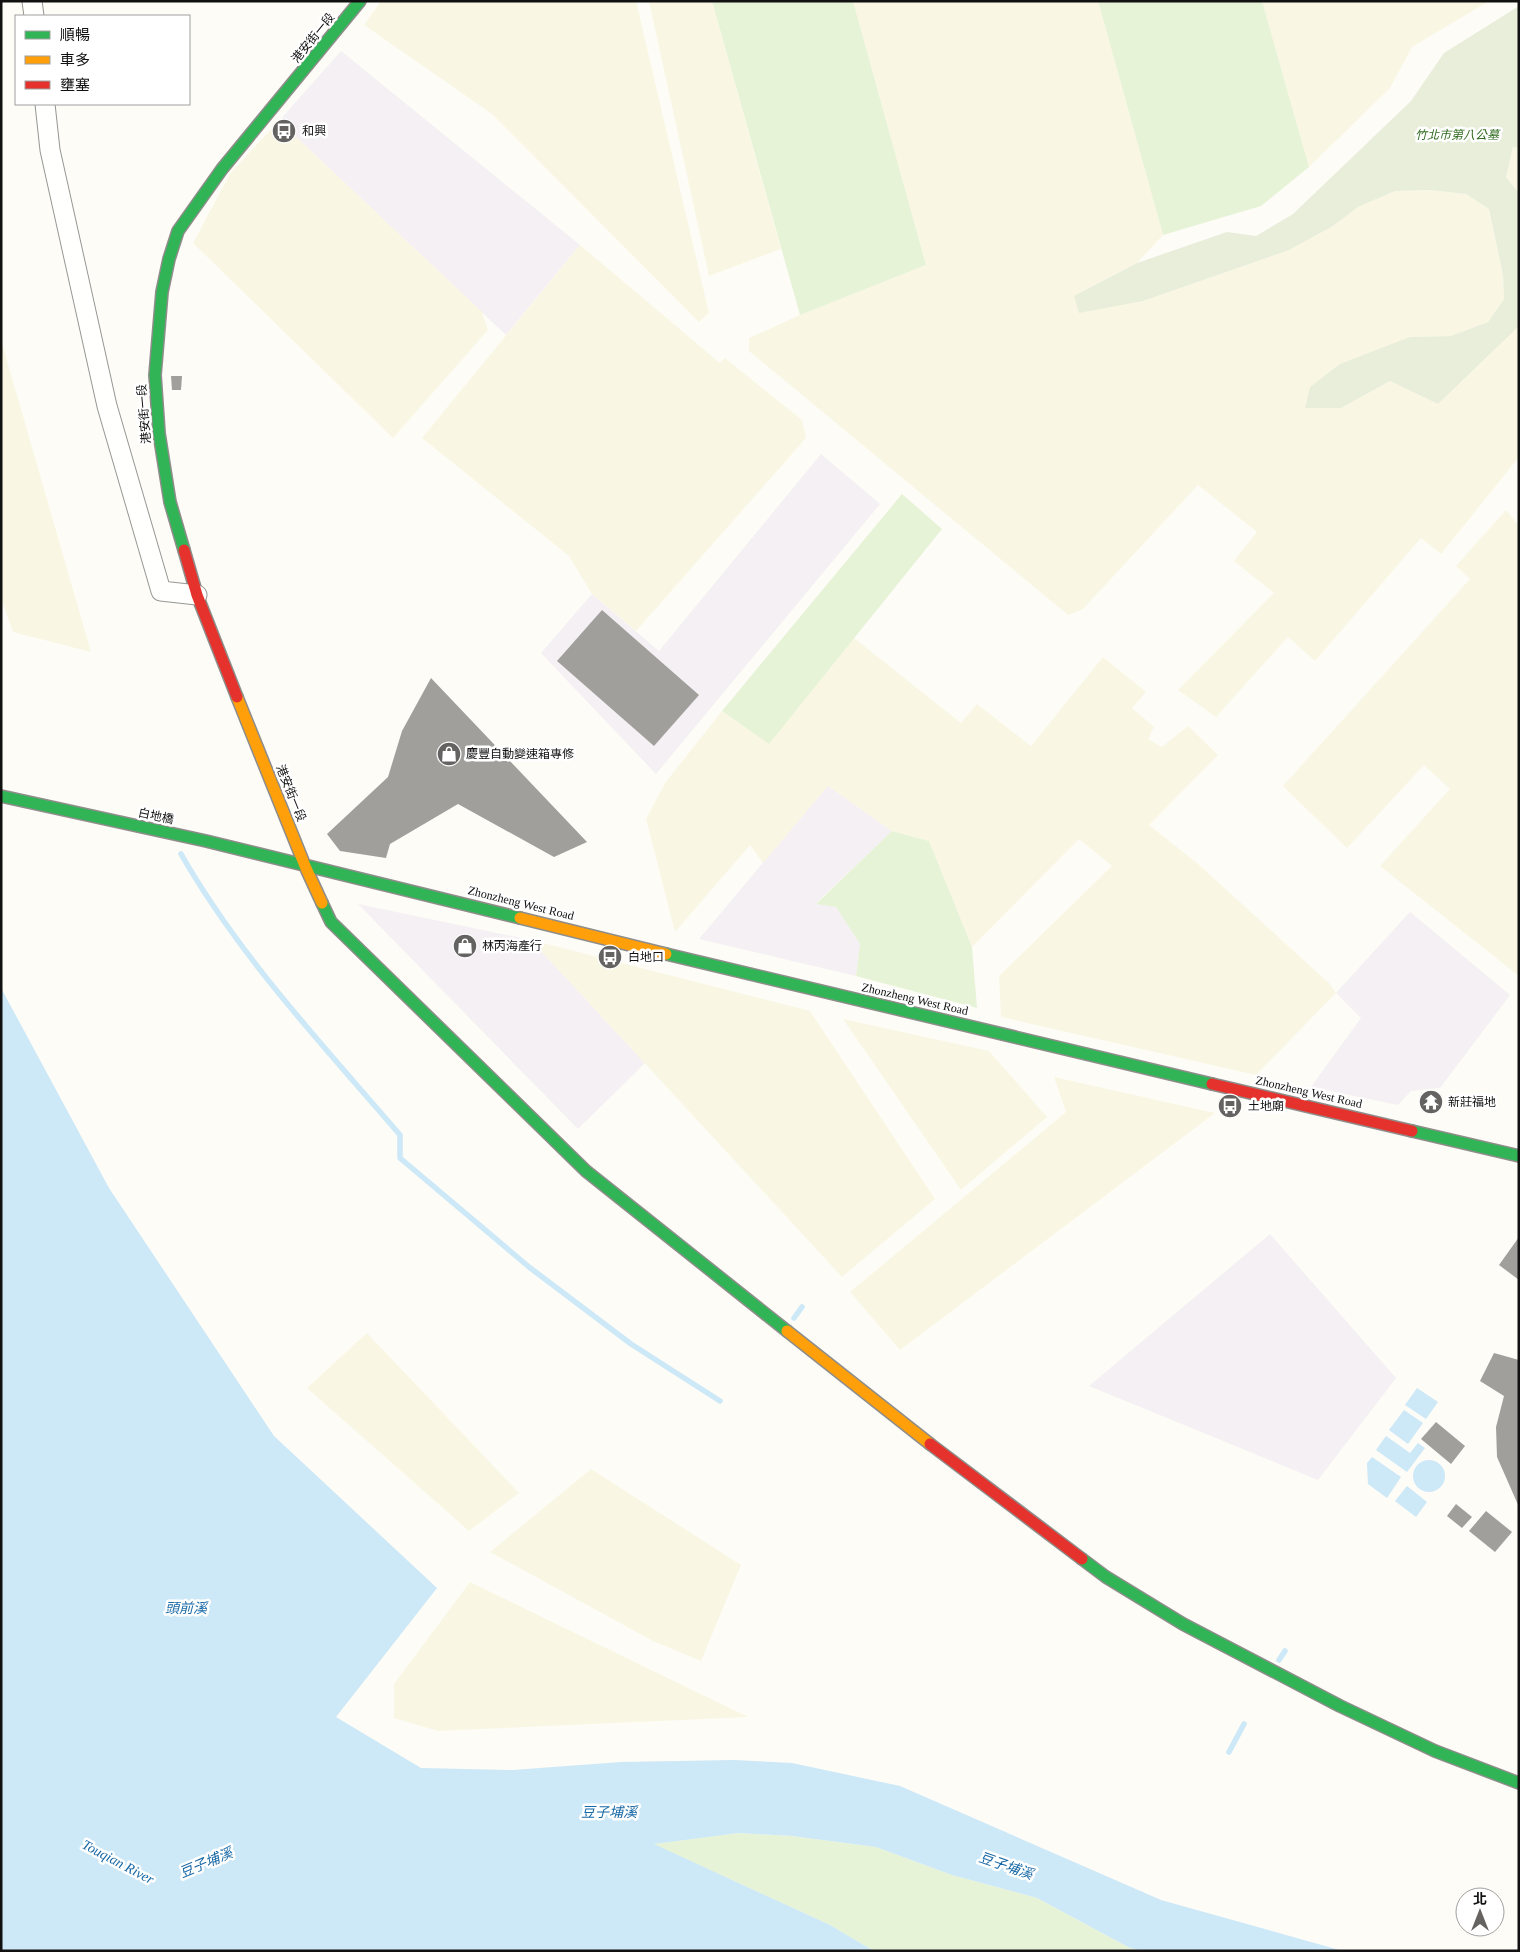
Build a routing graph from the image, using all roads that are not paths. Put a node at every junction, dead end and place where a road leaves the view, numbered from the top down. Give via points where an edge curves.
1 (32, 1) edge
2 (360, 1) edge
3 (34, 15) edge
4 (45, 105) edge
5 (197, 595) junction
6 (1, 796) edge
7 (305, 866) junction
8 (1519, 1156) edge
9 (1519, 1783) edge

1 - 3 street
2 - 5 street, 港安街一段 via 222,169 178,231 169,259 158,329 155,375 159,433 170,502
4 - 5 street via 50,150 105,398 161,590
5 - 7 street, 港安街一段
6 - 7 street, 白地橋
7 - 8 street, Zhonzheng West Road
7 - 9 street, 港安街一段 via 331,922 586,1171 973,1478 1106,1578 1183,1624 1366,1718 1436,1751

